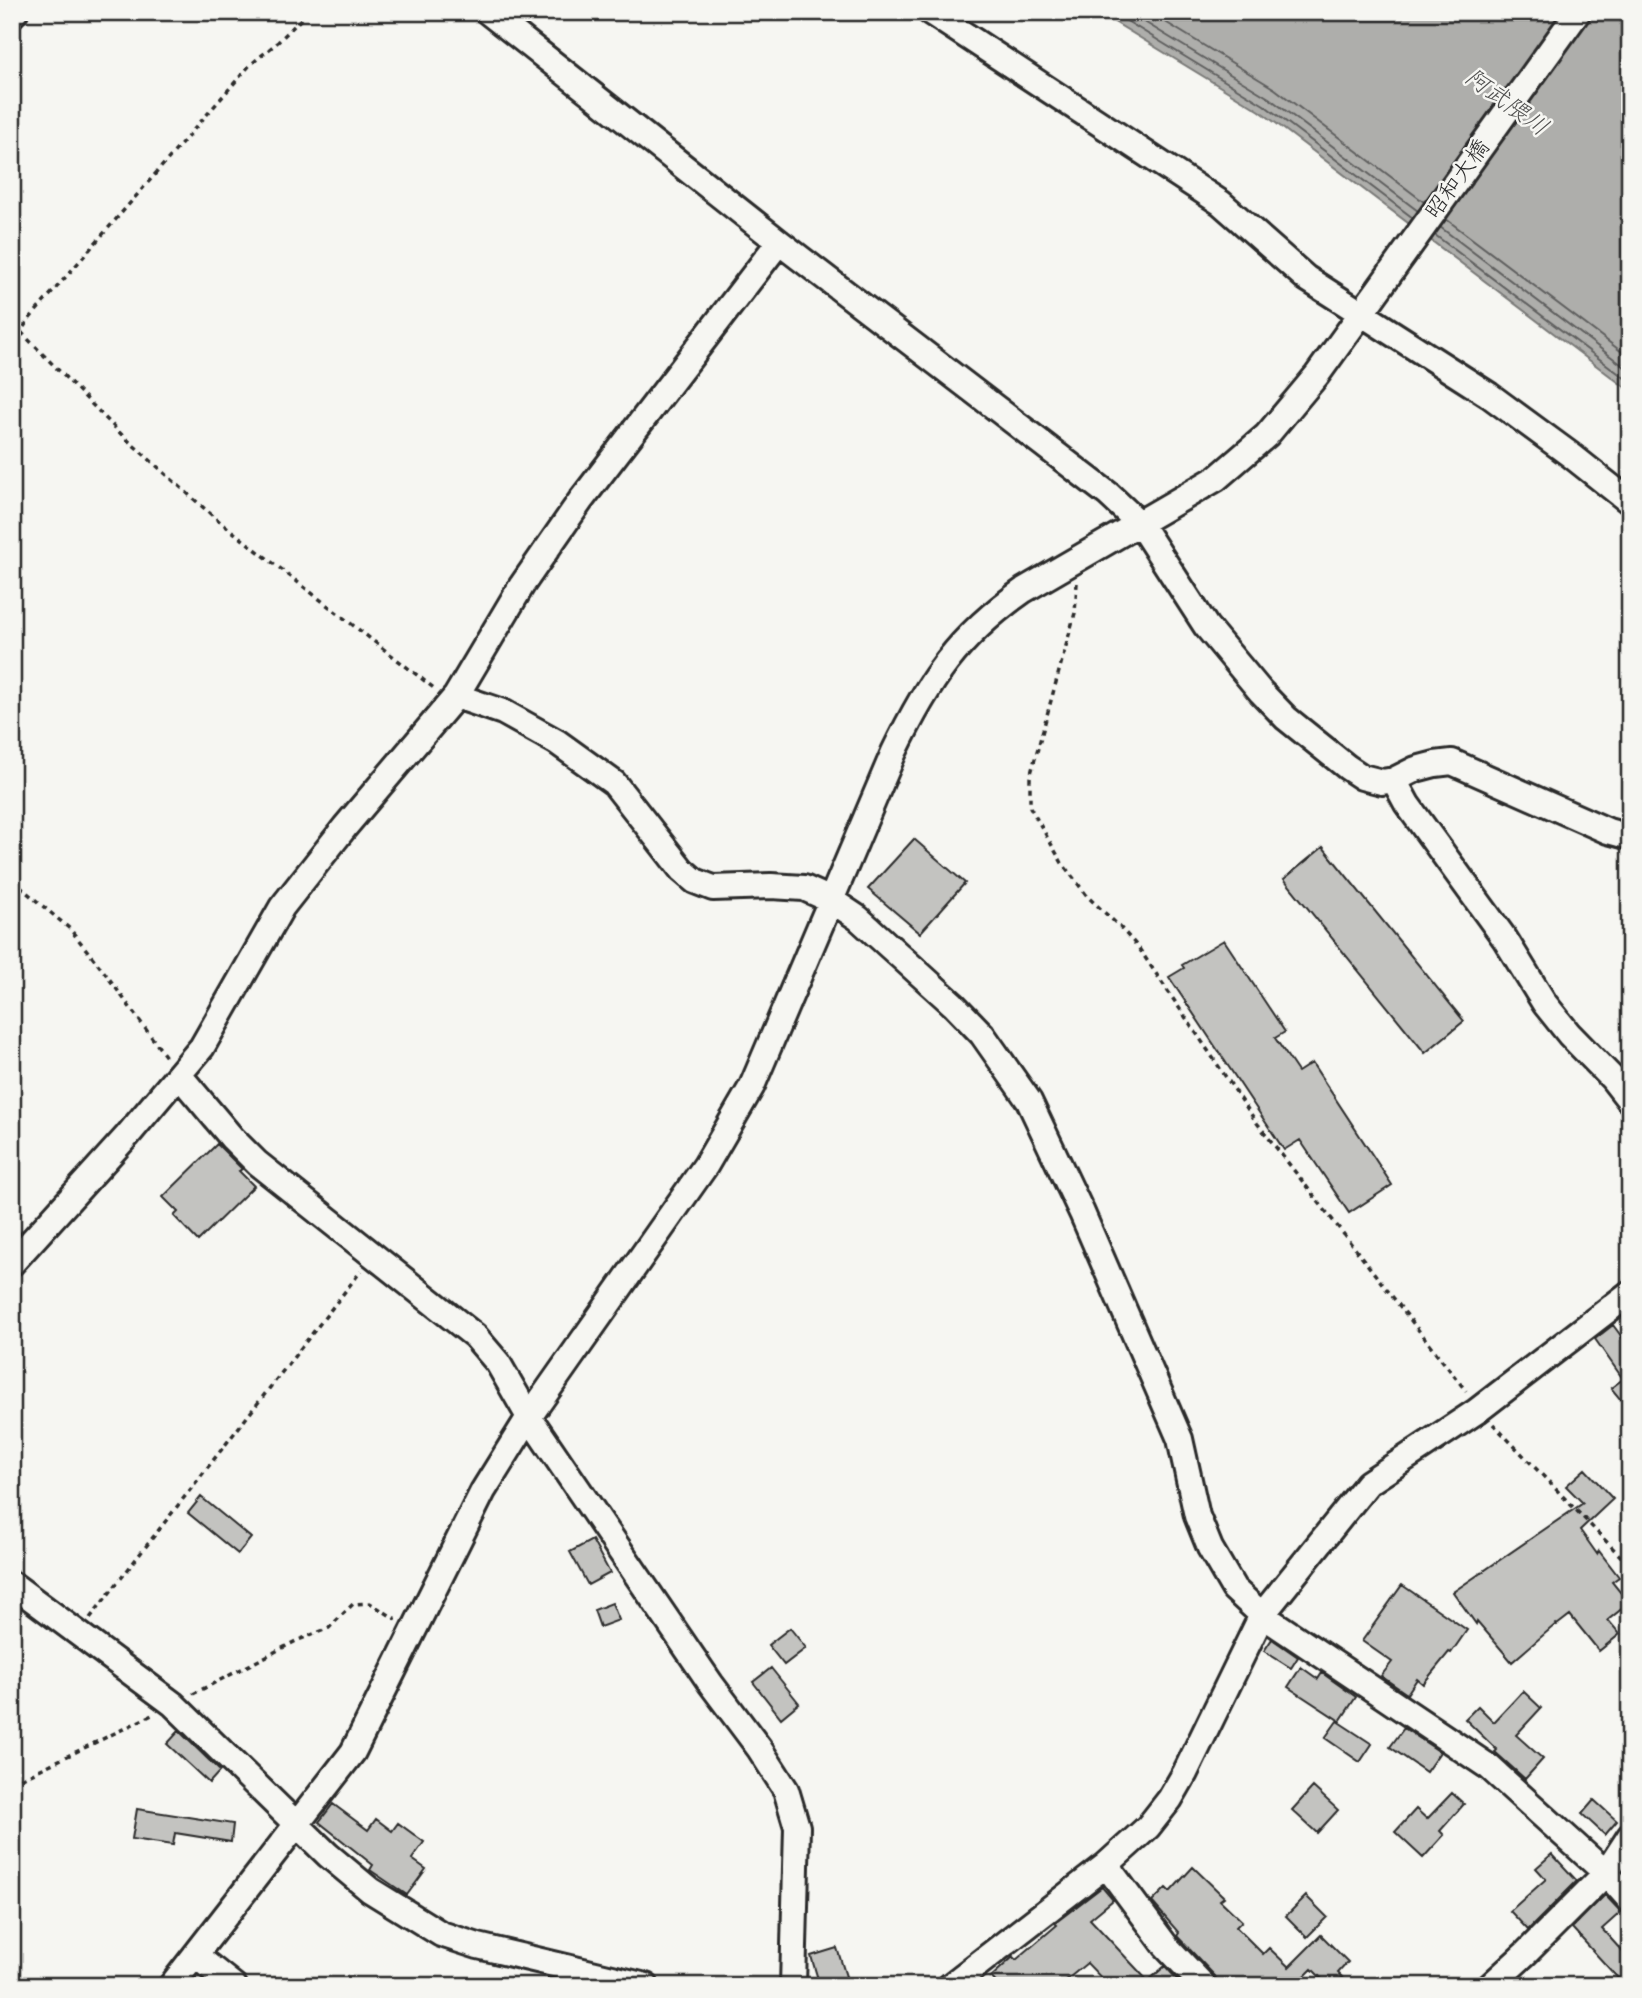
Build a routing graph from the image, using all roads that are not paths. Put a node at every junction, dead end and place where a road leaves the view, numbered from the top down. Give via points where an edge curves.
1 (488, 12) edge
2 (930, 12) edge
3 (1578, 12) edge
4 (779, 242) junction
5 (1361, 313) junction
6 (1630, 502) edge
7 (1140, 524) junction
8 (454, 698) junction
9 (1394, 780) junction
10 (1630, 837) edge
11 (831, 900) junction
12 (179, 1075) junction
13 (1630, 1101) edge
14 (12, 1264) edge
15 (1630, 1293) edge
16 (528, 1417) junction
17 (12, 1584) edge
18 (1262, 1615) junction
19 (296, 1824) junction
20 (1630, 1836) edge
21 (1106, 1865) junction
22 (1606, 1873) junction
23 (1630, 1900) edge
24 (195, 1955) junction
25 (171, 1986) edge
26 (234, 1986) edge
27 (646, 1986) edge
28 (793, 1986) edge
29 (950, 1986) edge
30 (1204, 1986) edge
31 (1490, 1986) edge

1 - 4 street
2 - 5 street via 1222,203 1306,278
3 - 5 street, 昭和大橋
4 - 7 street via 1108,494
4 - 8 street via 581,500 522,585
5 - 6 street via 1489,396
5 - 7 street, 昭和大橋 via 1268,435 1217,478
7 - 9 street via 1206,626 1286,718 1362,777
7 - 11 street, 昭和大橋 via 1004,604 969,634 939,669 915,707
8 - 11 street via 503,712 557,742 614,783 695,881 713,888 804,888
8 - 12 street via 282,907 201,1047
9 - 10 street via 1416,769 1452,762
9 - 13 street via 1545,1004
11 - 16 street, 昭和大橋 via 732,1123
11 - 18 street via 858,918 953,1004 982,1034 1028,1101 1166,1403 1210,1548 1234,1589
12 - 14 street
12 - 16 street via 257,1163 475,1335 498,1363
15 - 18 street via 1479,1410 1368,1483
16 - 19 street, 昭和大橋 via 483,1491 353,1752
16 - 28 street via 786,1790 797,1827
17 - 19 street via 173,1704
18 - 21 street via 1170,1799 1148,1827
18 - 22 street via 1489,1767
19 - 24 street, 昭和大橋
19 - 27 street via 369,1890 441,1934
20 - 22 street
21 - 29 street
21 - 30 street via 1166,1946
22 - 23 street
22 - 31 street
24 - 25 street, 昭和大橋
24 - 26 street

